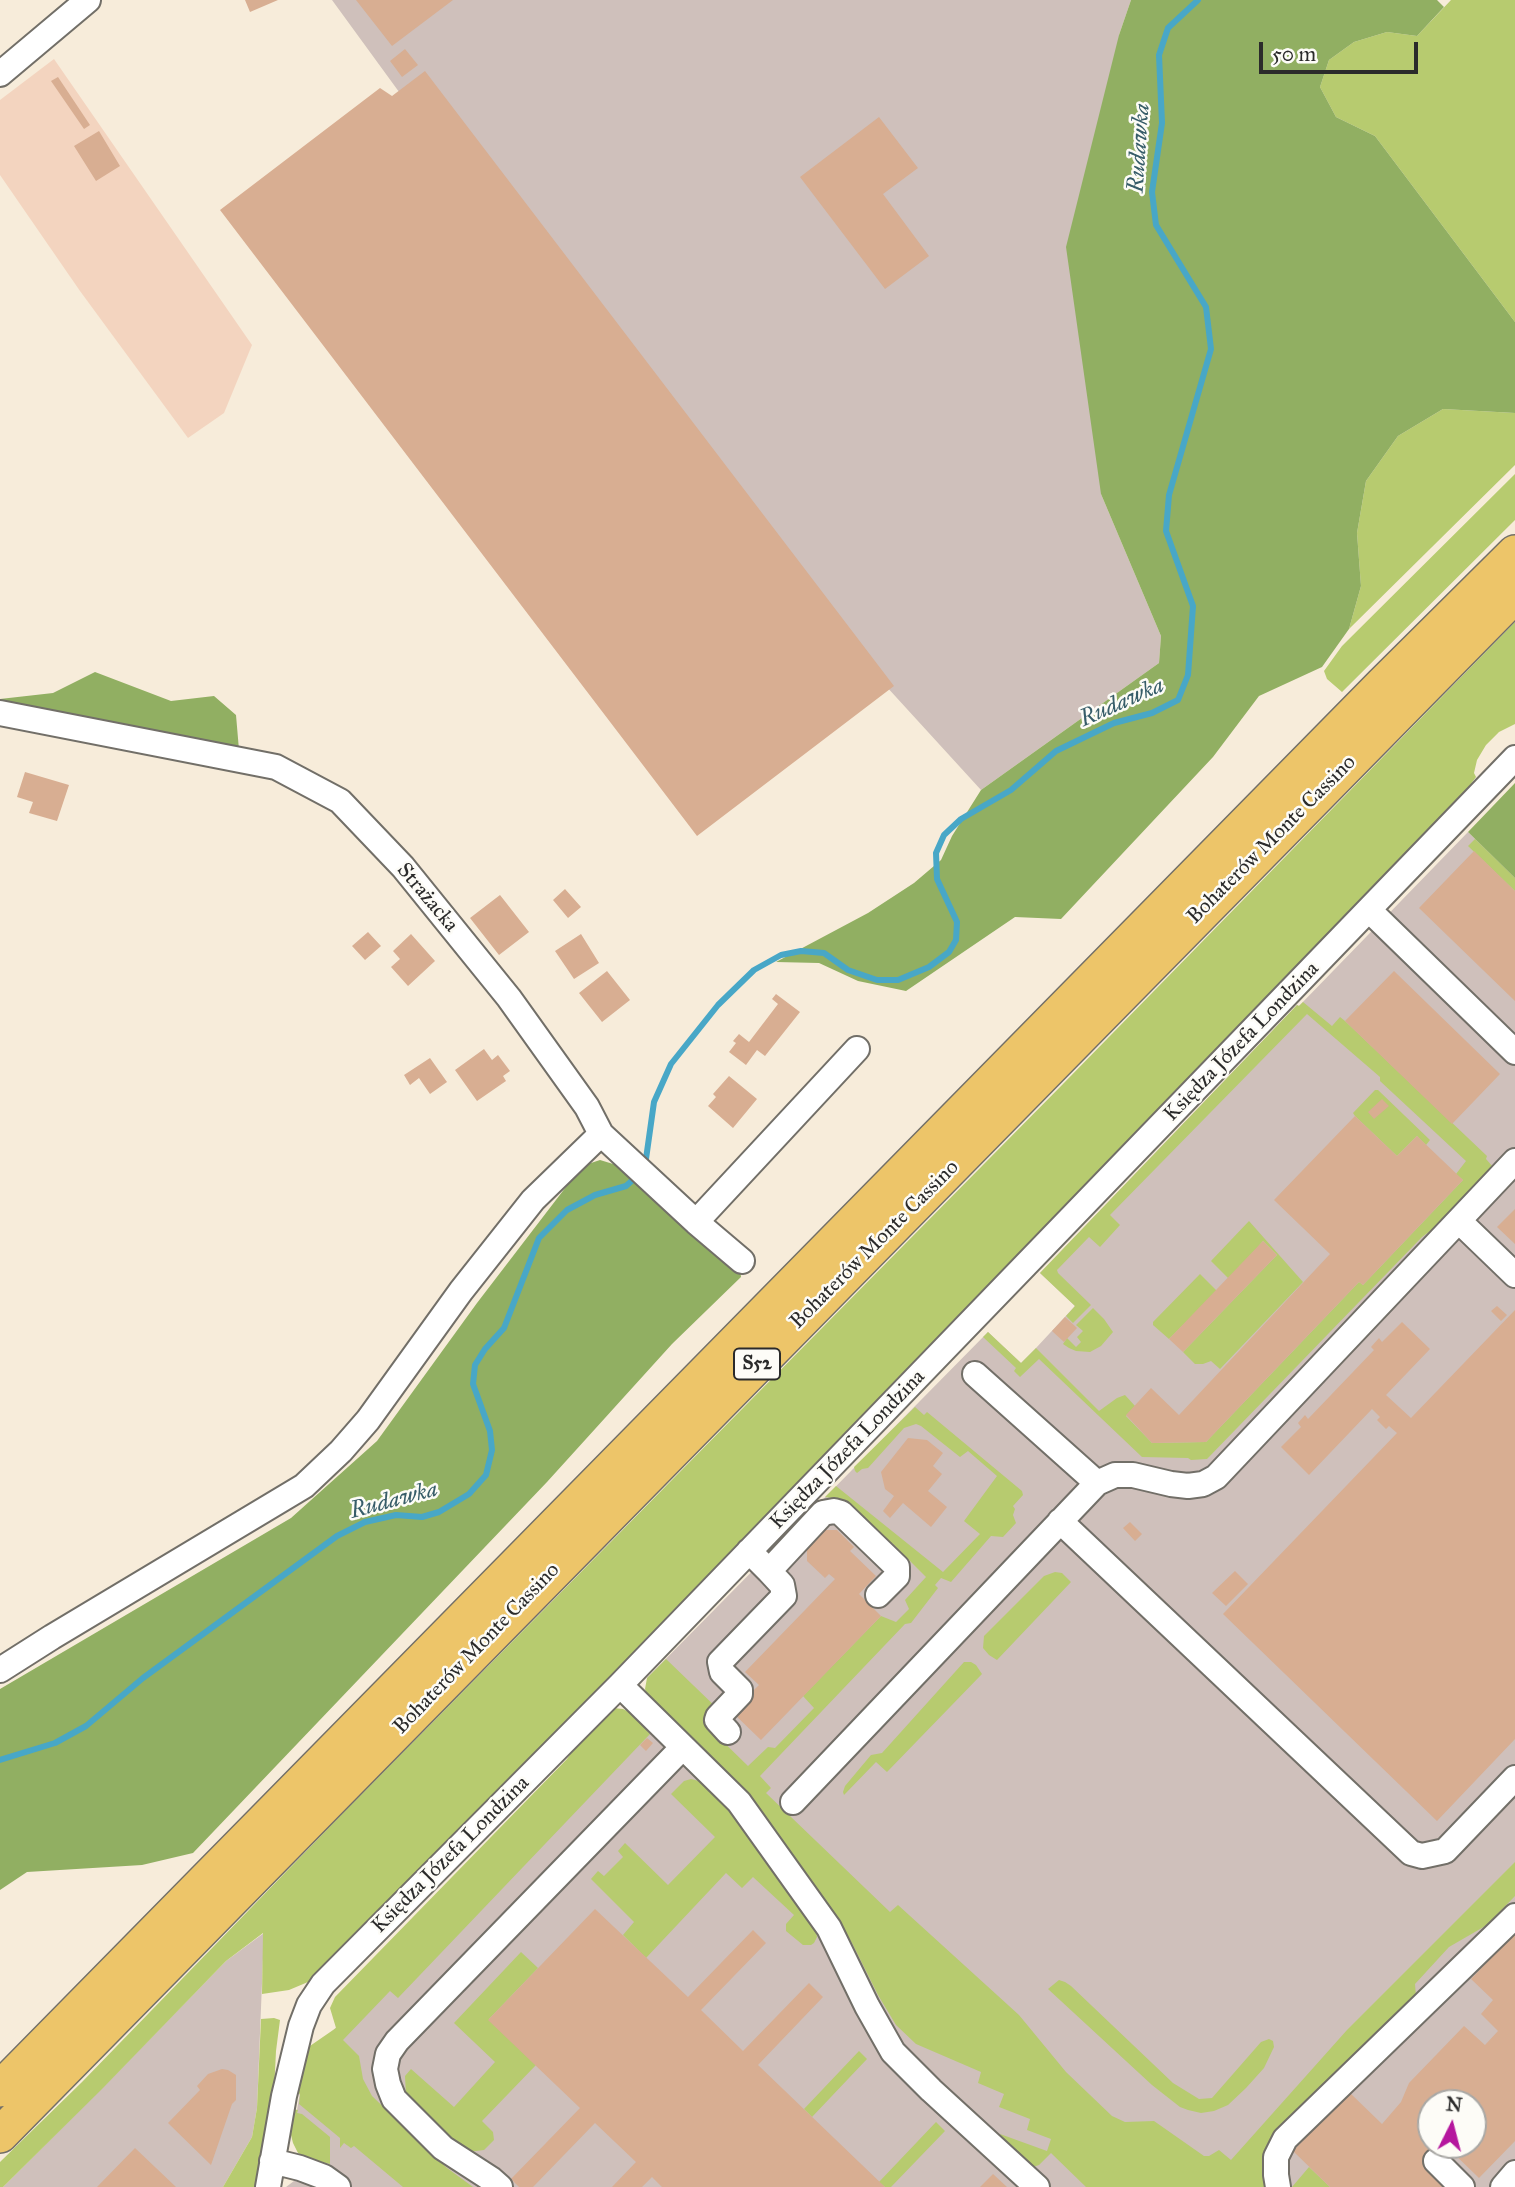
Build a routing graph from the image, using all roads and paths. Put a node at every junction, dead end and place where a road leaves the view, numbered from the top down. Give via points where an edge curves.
1 (88, 0) edge
2 (0, 74) edge
3 (1515, 553) edge
4 (1515, 595) edge
5 (0, 713) edge
6 (1515, 758) edge
7 (1369, 910) junction
8 (857, 1049) dead end
9 (1515, 1052) edge
10 (601, 1134) junction
11 (1515, 1161) edge
12 (1459, 1221) junction
13 (696, 1222) junction
14 (741, 1261) dead end
15 (1515, 1275) edge
16 (975, 1374) dead end
17 (1097, 1483) junction
18 (1060, 1521) junction
19 (749, 1551) junction
20 (769, 1571) junction
21 (878, 1595) dead end
22 (0, 1670) edge
23 (620, 1685) junction
24 (729, 1732) dead end
25 (683, 1747) junction
26 (1515, 1778) edge
27 (793, 1802) dead end
28 (1515, 1916) edge
29 (0, 2089) edge
30 (0, 2135) edge
31 (272, 2161) junction
32 (1436, 2161) dead end
33 (1515, 2173) edge
34 (268, 2187) edge
35 (338, 2187) edge
36 (500, 2187) edge
37 (1037, 2187) edge
38 (1278, 2187) edge
39 (1462, 2187) edge
40 (1503, 2187) edge

1 - 2 street
3 - 29 highway, Bohaterów Monte Cassino / S52
4 - 30 highway, Bohaterów Monte Cassino / S52
5 - 10 street, Strażacka via 276,767 340,800 403,867 509,998 587,1107
6 - 7 street, Księdza Józefa Londzina
7 - 9 street
7 - 19 street, Księdza Józefa Londzina
8 - 13 street
10 - 13 street, Strażacka
10 - 22 street via 533,1200 368,1420 304,1486
11 - 12 street
12 - 15 street
12 - 17 street via 1216,1476 1188,1486 1133,1475 1115,1475
13 - 14 street, Strażacka
16 - 17 street
17 - 18 street
18 - 26 street via 1411,1853 1422,1856 1446,1851
18 - 27 street
19 - 20 street
19 - 23 street, Księdza Józefa Londzina
20 - 21 street via 823,1513 834,1511 897,1567 897,1576
20 - 24 street via 782,1585 784,1596 720,1662 722,1672 740,1690 717,1720
23 - 25 street
23 - 31 street, Księdza Józefa Londzina via 323,1984 301,2026
25 - 36 street via 388,2054 385,2069 394,2099 443,2148
25 - 37 street via 739,1802 829,1928 893,2052
28 - 38 street via 1284,2139 1276,2157
31 - 34 street, Księdza Józefa Londzina
31 - 35 street via 324,2177
32 - 39 street
33 - 40 street

